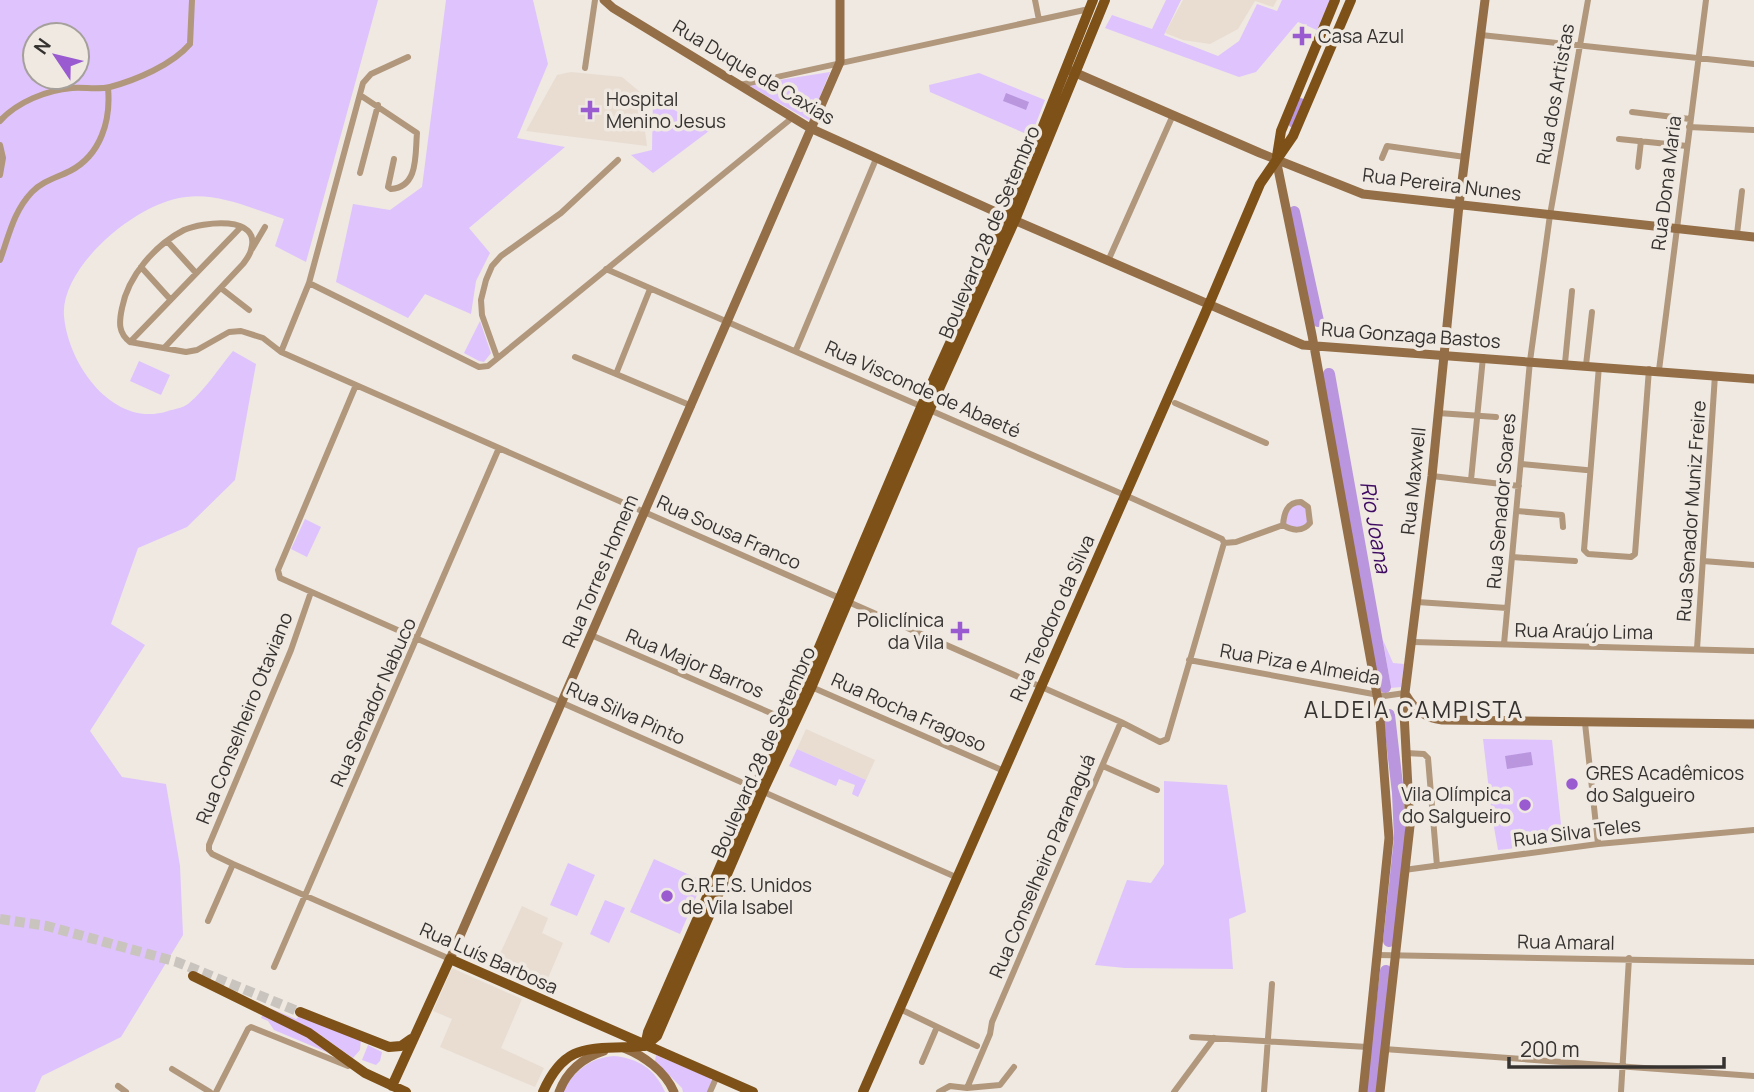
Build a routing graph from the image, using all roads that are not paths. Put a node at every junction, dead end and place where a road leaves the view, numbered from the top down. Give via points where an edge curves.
1 (192, 0) edge
2 (596, 0) edge
3 (604, 0) edge
4 (840, 0) edge
5 (1035, 0) edge
6 (1105, 0) edge
7 (1335, 0) edge
8 (1351, 0) edge
9 (1485, 0) edge
10 (1588, 0) edge
11 (1706, 0) edge
12 (1091, 4) edge
13 (1039, 19) junction
14 (1481, 35) junction
15 (1581, 45) junction
16 (408, 57) dead end
17 (1698, 57) junction
18 (840, 62) junction
19 (1754, 64) edge
20 (585, 68) dead end
21 (1071, 70) junction
22 (740, 85) junction
23 (108, 88) junction
24 (360, 95) junction
25 (378, 105) junction
26 (1632, 112) dead end
27 (1173, 115) junction
28 (792, 118) junction
29 (0, 121) edge
30 (1690, 123) junction
31 (810, 128) junction
32 (1754, 130) edge
33 (1619, 139) dead end
34 (1640, 141) junction
35 (0, 145) edge
36 (1687, 146) junction
37 (1465, 157) junction
38 (1382, 158) dead end
39 (394, 159) dead end
40 (876, 159) junction
41 (1276, 159) junction
42 (618, 160) dead end
43 (1638, 167) dead end
44 (360, 173) dead end
45 (0, 175) edge
46 (1742, 191) dead end
47 (1459, 205) junction
48 (1550, 215) junction
49 (1011, 219) junction
50 (241, 227) junction
51 (265, 227) dead end
52 (1677, 227) junction
53 (1737, 234) junction
54 (1754, 236) edge
55 (167, 241) junction
56 (252, 249) junction
57 (0, 261) edge
58 (1108, 261) junction
59 (141, 267) junction
60 (606, 269) junction
61 (196, 273) junction
62 (309, 283) junction
63 (222, 289) junction
64 (650, 289) junction
65 (1572, 291) dead end
66 (170, 299) junction
67 (1209, 305) junction
68 (248, 310) dead end
69 (1592, 312) dead end
70 (728, 321) junction
71 (130, 342) junction
72 (165, 347) junction
73 (1313, 347) junction
74 (796, 350) junction
75 (281, 352) junction
76 (1443, 355) junction
77 (497, 357) junction
78 (575, 357) dead end
79 (1483, 357) junction
80 (1530, 361) junction
81 (1565, 363) junction
82 (1586, 365) junction
83 (1599, 366) junction
84 (1654, 370) junction
85 (616, 374) junction
86 (1716, 375) junction
87 (1754, 379) edge
88 (356, 385) junction
89 (1175, 402) dead end
90 (692, 406) junction
91 (926, 407) junction
92 (1438, 413) junction
93 (1477, 416) junction
94 (1496, 417) dead end
95 (1266, 443) dead end
96 (499, 448) junction
97 (1522, 464) junction
98 (1586, 470) dead end
99 (1432, 477) junction
100 (1471, 480) junction
101 (1519, 486) junction
102 (1125, 495) junction
103 (1517, 511) junction
104 (645, 512) junction
105 (1283, 525) junction
106 (1563, 527) dead end
107 (1224, 543) junction
108 (1513, 556) junction
109 (1575, 561) dead end
110 (1703, 561) junction
111 (1754, 565) edge
112 (311, 592) junction
113 (844, 600) junction
114 (1417, 602) junction
115 (1507, 608) junction
116 (591, 635) junction
117 (418, 638) junction
118 (1413, 642) junction
119 (1504, 645) junction
120 (1697, 649) junction
121 (1754, 651) edge
122 (1189, 660) junction
123 (1040, 688) junction
124 (806, 689) junction
125 (1405, 693) junction
126 (1378, 695) junction
127 (563, 703) junction
128 (787, 720) junction
129 (1121, 722) junction
130 (1585, 723) junction
131 (1754, 724) edge
132 (1406, 753) junction
133 (1103, 766) junction
134 (1004, 771) junction
135 (759, 789) junction
136 (1157, 790) dead end
137 (1754, 830) edge
138 (1598, 844) junction
139 (212, 855) joint
140 (233, 864) junction
141 (1437, 866) junction
142 (1404, 870) junction
143 (958, 878) junction
144 (305, 896) junction
145 (208, 920) dead end
146 (1377, 955) junction
147 (1395, 955) junction
148 (1629, 958) junction
149 (450, 959) junction
150 (1754, 962) edge
151 (274, 967) dead end
152 (193, 976) dead end
153 (1272, 984) dead end
154 (900, 1009) junction
155 (300, 1012) tunnel mouth
156 (937, 1027) junction
157 (415, 1034) junction
158 (1192, 1037) dead end
159 (1214, 1038) junction
160 (1268, 1041) junction
161 (645, 1046) junction
162 (977, 1046) dead end
163 (620, 1048) junction
164 (1368, 1048) junction
165 (1384, 1049) junction
166 (922, 1062) dead end
167 (1623, 1066) junction
168 (655, 1067) junction
169 (1014, 1068) dead end
170 (172, 1069) dead end
171 (365, 1073) junction
172 (717, 1076) junction
173 (1754, 1076) edge
174 (118, 1086) dead end
175 (967, 1088) junction
176 (390, 1089) edge
177 (126, 1092) edge
178 (210, 1092) edge
179 (216, 1092) edge
180 (406, 1092) edge
181 (543, 1092) edge
182 (559, 1092) edge
183 (674, 1092) edge
184 (710, 1092) edge
185 (753, 1092) edge
186 (863, 1092) edge
187 (939, 1092) edge
188 (1174, 1092) edge
189 (1264, 1092) edge
190 (1363, 1092) edge
191 (1380, 1092) edge
192 (1621, 1092) edge

1 - 23 street via 187,48 150,71
2 - 20 street
3 - 22 street, Rua Duque de Caxias
4 - 18 street
5 - 13 street
6 - 21 main road, Boulevard 28 de Setembro
7 - 41 main road via 1281,131
8 - 41 main road, Rua Teodoro da Silva via 1293,136
9 - 14 street, Rua Maxwell
10 - 15 street, Rua dos Artistas
11 - 17 street, Rua Dona Maria
12 - 13 street
12 - 21 main road, Boulevard 28 de Setembro
13 - 18 street
14 - 15 street
14 - 37 street, Rua Maxwell
15 - 17 street
15 - 48 street, Rua dos Artistas
16 - 24 street via 371,74
17 - 19 street
17 - 30 street, Rua Dona Maria
18 - 22 street
18 - 31 street, Rua Torres Homem
21 - 27 street, Rua Pereira Nunes
21 - 49 main road, Boulevard 28 de Setembro
22 - 28 street, Rua Duque de Caxias
23 - 29 street via 55,91 30,100
23 - 57 street via 109,114 101,138 85,160 42,184 23,202
24 - 25 street
24 - 62 street
25 - 39 street via 417,133 414,169 405,186 396,189 388,187
25 - 44 street
26 - 30 street
27 - 41 street, Rua Pereira Nunes
27 - 58 street
28 - 31 street, Rua Duque de Caxias
28 - 60 street
30 - 32 street
30 - 36 street, Rua Dona Maria
31 - 40 street, Rua Duque de Caxias
31 - 70 street, Rua Torres Homem
33 - 34 street
34 - 36 street
34 - 43 street
35 - 45 street
36 - 52 street, Rua Dona Maria
37 - 38 street via 1387,146
37 - 47 street, Rua Maxwell
40 - 49 street, Rua Duque de Caxias
40 - 74 street
41 - 47 street, Rua Pereira Nunes via 1363,194
41 - 67 main road, Rua Teodoro da Silva via 1260,184
41 - 73 street
42 - 77 street via 561,213 492,266 481,300
46 - 53 street
47 - 48 street, Rua Pereira Nunes
47 - 76 street, Rua Maxwell
48 - 52 street, Rua Pereira Nunes
48 - 80 street, Rua dos Artistas
49 - 58 street, Rua Gonzaga Bastos
49 - 91 main road, Boulevard 28 de Setembro
50 - 55 street via 210,222
50 - 56 street via 251,237
50 - 61 street
51 - 56 street
52 - 53 street, Rua Pereira Nunes
52 - 84 street, Rua Dona Maria
53 - 54 street, Rua Pereira Nunes
55 - 59 street
55 - 61 street
56 - 63 street
58 - 67 street, Rua Gonzaga Bastos
59 - 66 street
59 - 71 street via 125,294 121,312 120,330
60 - 64 street, Rua Visconde de Abaeté
60 - 77 street
61 - 66 street
62 - 75 street
62 - 77 street via 479,367
63 - 68 street
63 - 72 street
64 - 70 street, Rua Visconde de Abaeté
64 - 85 street
65 - 81 street
66 - 71 street
67 - 73 street, Rua Gonzaga Bastos
67 - 102 main road, Rua Teodoro da Silva
69 - 82 street
70 - 74 street, Rua Visconde de Abaeté
70 - 90 street, Rua Torres Homem
71 - 72 street
72 - 75 street, Rua Sousa Franco via 197,350 229,332 242,331 264,338
73 - 76 street, Rua Gonzaga Bastos
73 - 126 street
74 - 91 street, Rua Visconde de Abaeté
75 - 88 street, Rua Sousa Franco
76 - 79 street, Rua Gonzaga Bastos
76 - 92 street, Rua Maxwell
78 - 85 street
79 - 80 street, Rua Gonzaga Bastos
79 - 93 street
80 - 81 street, Rua Gonzaga Bastos
80 - 97 street, Rua Senador Soares
81 - 82 street, Rua Gonzaga Bastos
82 - 83 street, Rua Gonzaga Bastos
83 - 84 street, Rua Gonzaga Bastos
83 - 84 street, Rua Dona Maria via 1584,550 1588,554 1635,554
84 - 86 street, Rua Gonzaga Bastos
85 - 90 street
86 - 87 street, Rua Gonzaga Bastos
86 - 110 street, Rua Senador Muniz Freire
88 - 96 street, Rua Sousa Franco
88 - 112 street, Rua Silva Pinto via 278,570 280,578
89 - 95 street
90 - 104 street, Rua Torres Homem
91 - 102 street, Rua Visconde de Abaeté
91 - 113 main road, Boulevard 28 de Setembro
92 - 93 street
92 - 99 street, Rua Maxwell
93 - 94 street
93 - 100 street
96 - 104 street, Rua Sousa Franco
96 - 117 street, Rua Senador Nabuco
97 - 98 street
97 - 101 street, Rua Senador Soares
99 - 100 street
99 - 114 street, Rua Maxwell
100 - 101 street
101 - 103 street, Rua Senador Soares
102 - 107 street, Rua Visconde de Abaeté
102 - 123 main road, Rua Teodoro da Silva
103 - 106 street via 1562,514
103 - 108 street, Rua Senador Soares
104 - 113 street, Rua Sousa Franco
104 - 116 street, Rua Torres Homem
105 - 105 street via 1296,530 1308,526 1308,507 1301,502 1292,504 1285,511
105 - 107 street
107 - 122 street
108 - 109 street
108 - 115 street, Rua Senador Soares
110 - 111 street
110 - 120 street, Rua Senador Muniz Freire
112 - 117 street, Rua Silva Pinto
112 - 139 street, Rua Conselheiro Otaviano via 209,845
113 - 123 street, Rua Sousa Franco
113 - 124 main road, Boulevard 28 de Setembro
114 - 115 street
114 - 118 street, Rua Maxwell
115 - 119 street, Rua Senador Soares
116 - 127 street, Rua Torres Homem
116 - 128 street, Rua Major Barros
117 - 127 street, Rua Silva Pinto
117 - 144 street, Rua Senador Nabuco
118 - 119 street, Rua Araújo Lima
118 - 125 street, Rua Maxwell
119 - 120 street, Rua Araújo Lima
120 - 121 street, Rua Araújo Lima
122 - 126 street, Rua Piza e Almeida
122 - 129 street, Rua Sousa Franco via 1164,742
123 - 129 street, Rua Sousa Franco
123 - 134 main road, Rua Teodoro da Silva
124 - 128 main road, Boulevard 28 de Setembro
124 - 134 street, Rua Rocha Fragoso
124 - 135 main road, Boulevard 28 de Setembro
125 - 126 street, Rua Piza e Almeida
125 - 130 street via 1419,712 1433,719
125 - 132 street, Rua Maxwell
126 - 146 street via 1390,838
127 - 135 street, Rua Silva Pinto
127 - 149 street, Rua Torres Homem
128 - 135 main road, Boulevard 28 de Setembro
129 - 133 street, Rua Conselheiro Paranaguá
130 - 131 street
130 - 138 street
132 - 141 street via 1428,758
132 - 142 street, Rua Maxwell via 1410,826
133 - 136 street
133 - 175 street, Rua Conselheiro Paranaguá
134 - 143 main road, Rua Teodoro da Silva
135 - 143 street, Rua Silva Pinto
135 - 161 main road, Boulevard 28 de Setembro via 657,1036
137 - 138 street, Rua Silva Teles
138 - 141 street, Rua Silva Teles
139 - 140 street, Rua Luís Barbosa
140 - 144 street, Rua Luís Barbosa
140 - 145 street
141 - 142 street, Rua Silva Teles
142 - 147 street, Rua Maxwell
143 - 154 main road, Rua Teodoro da Silva
144 - 149 street, Rua Luís Barbosa
144 - 151 street, Rua Senador Nabuco
146 - 147 street, Rua Amaral
146 - 164 street
147 - 148 street, Rua Amaral
147 - 165 street, Rua Maxwell
148 - 150 street, Rua Amaral
148 - 167 street
149 - 157 main road, Rua Torres Homem
149 - 161 main road, Rua Luís Barbosa
152 - 171 main road via 309,1033
153 - 160 street
154 - 156 street
154 - 186 main road, Rua Teodoro da Silva
155 - 157 main road via 390,1047 404,1045
156 - 162 street
156 - 166 street
157 - 176 main road, Rua Torres Homem
158 - 159 street
159 - 160 street
159 - 188 street
160 - 164 street
160 - 189 street
161 - 163 main road
161 - 168 street
161 - 172 main road, Rua Luís Barbosa
163 - 168 street
163 - 181 main road via 587,1048 573,1054 555,1069
163 - 182 street via 596,1053 579,1063
164 - 190 street
165 - 167 street
165 - 191 street, Rua Maxwell
167 - 173 street
167 - 192 street
168 - 183 street
169 - 175 street via 1000,1085
170 - 178 street
171 - 176 main road
171 - 179 street via 251,1027
172 - 184 street
172 - 185 main road, Rua Luís Barbosa
174 - 177 street
175 - 187 street via 950,1086
176 - 180 main road

